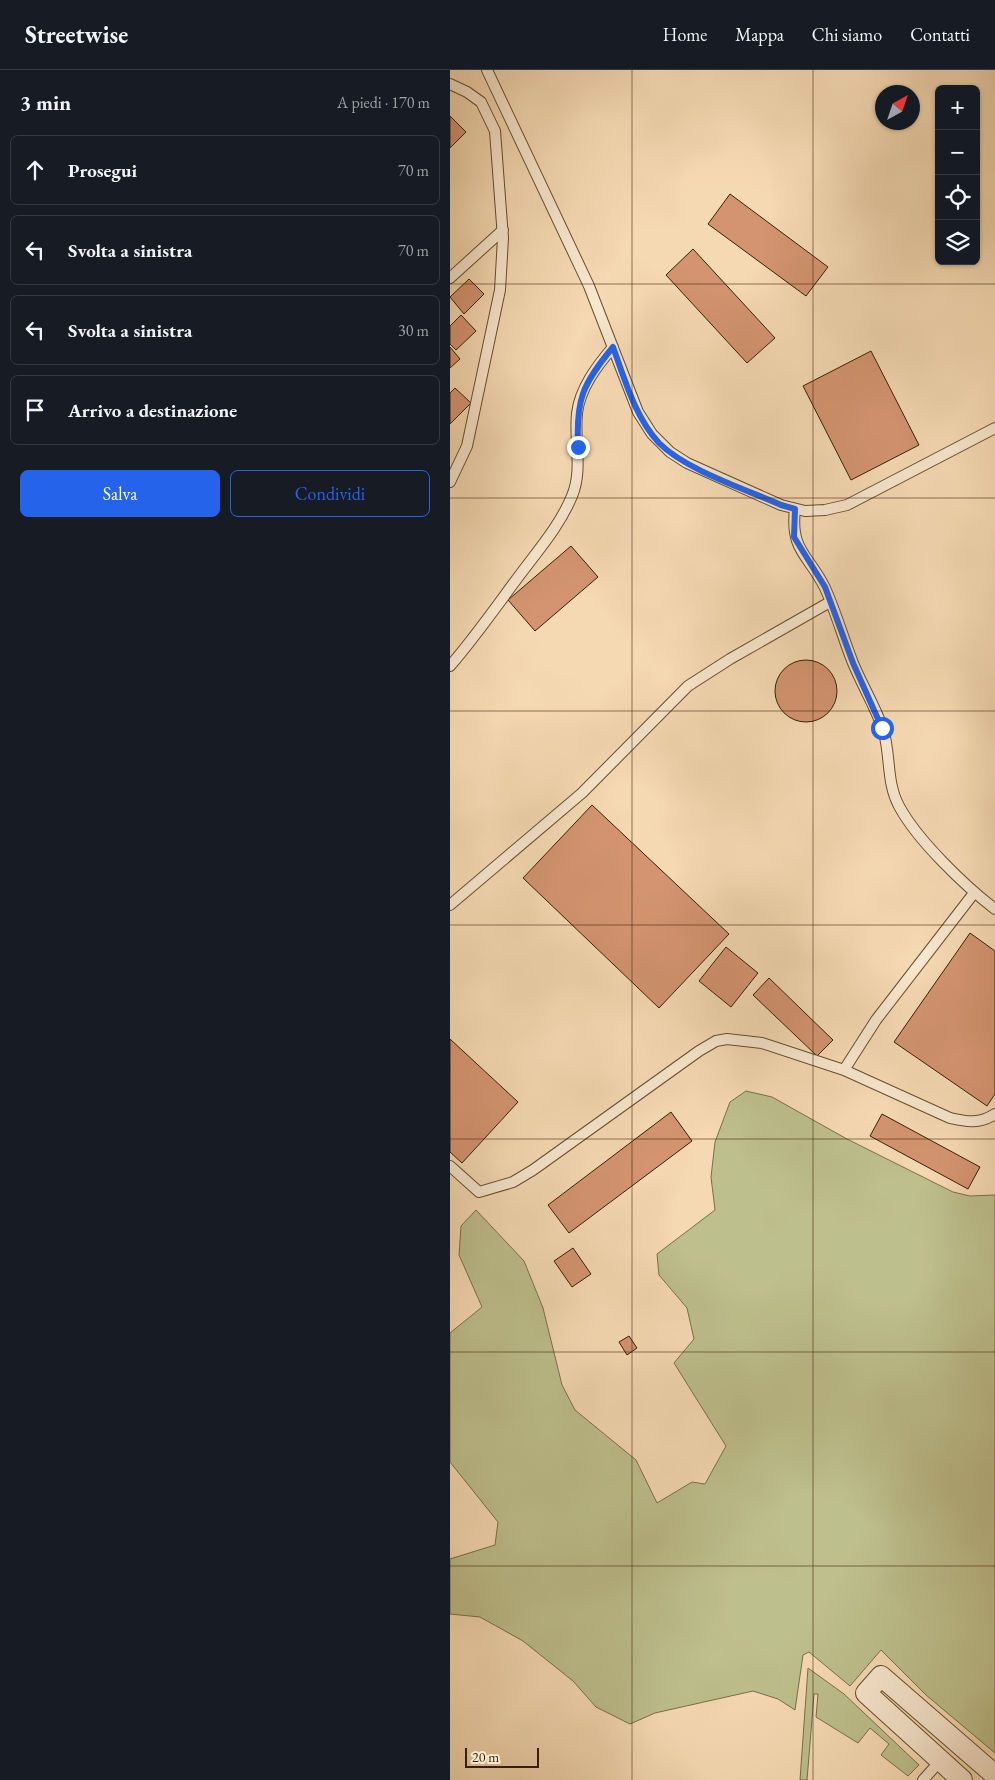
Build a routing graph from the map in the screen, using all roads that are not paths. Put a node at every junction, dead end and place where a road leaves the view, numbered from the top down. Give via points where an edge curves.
1 (487, 70) edge
2 (450, 84) edge
3 (503, 230) junction
4 (450, 278) edge
5 (613, 347) junction
6 (995, 428) edge
7 (450, 482) edge
8 (795, 509) junction
9 (830, 602) junction
10 (450, 666) edge
11 (974, 893) junction
12 (450, 905) edge
13 (995, 909) edge
14 (844, 1070) junction
15 (995, 1114) edge
16 (450, 1166) edge
17 (940, 1760) junction
18 (995, 1775) edge
19 (924, 1780) edge
20 (962, 1780) edge

1 - 5 lane via 589,286
2 - 3 lane via 475,97 490,118 498,143
3 - 4 lane
3 - 7 lane via 500,290 467,446
5 - 8 lane via 638,412 660,443 687,463
5 - 10 lane via 590,379 579,402 577,473 572,496 551,535
6 - 8 lane via 847,505 825,510
8 - 9 lane via 794,537 825,587
9 - 11 lane via 882,728 889,755 890,781 900,807 928,844
9 - 12 lane via 688,686 582,793
11 - 13 lane
11 - 14 lane via 876,1020
14 - 15 lane via 950,1118 985,1121
14 - 16 lane via 762,1043 736,1038 716,1041 513,1182 479,1192
17 - 18 street via 866,1693 881,1676
17 - 19 lane
17 - 20 street

